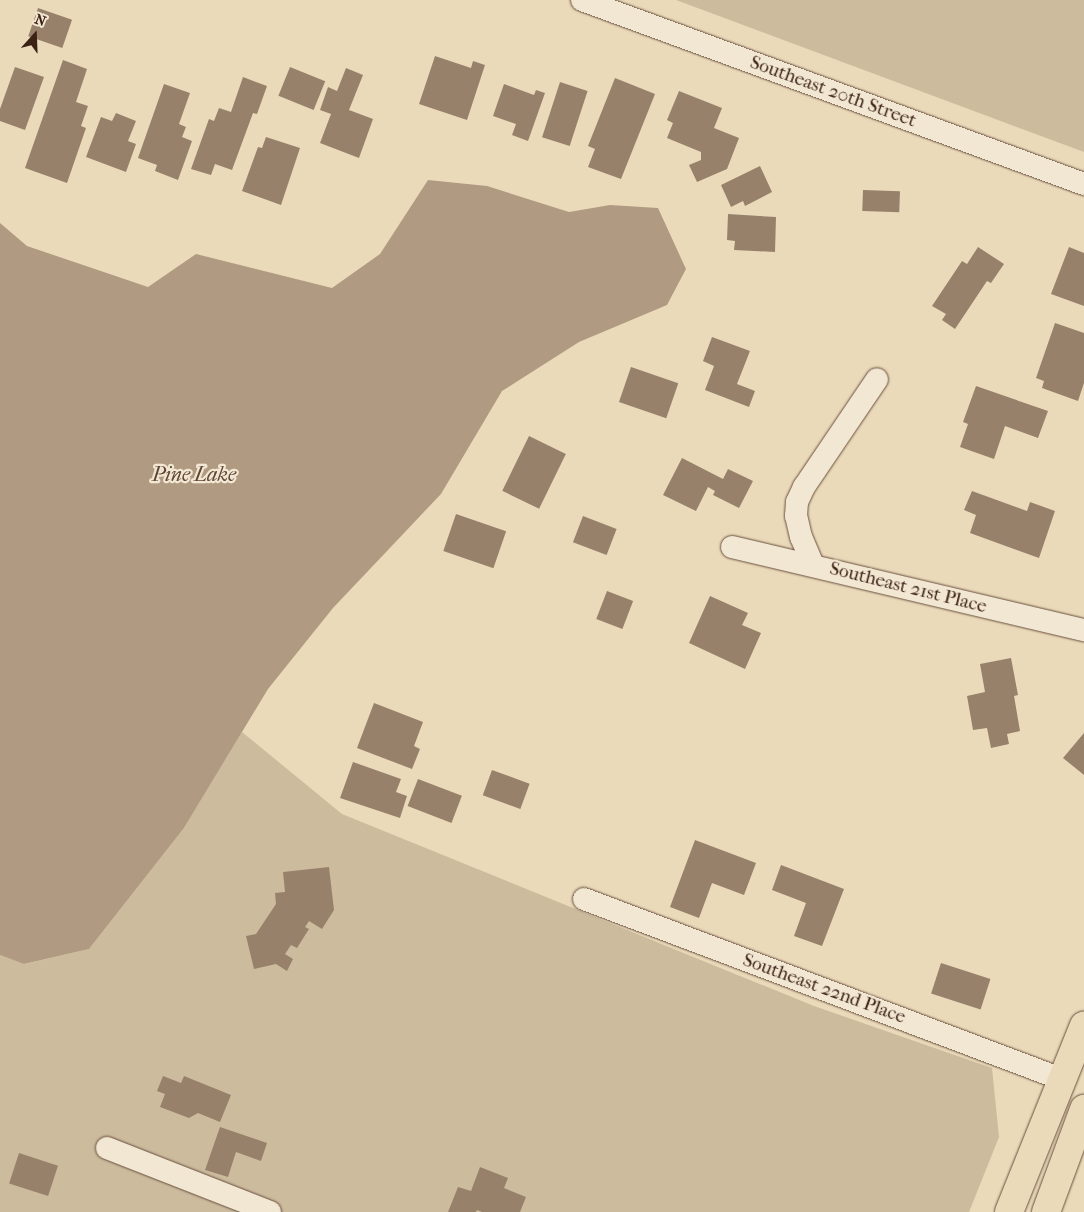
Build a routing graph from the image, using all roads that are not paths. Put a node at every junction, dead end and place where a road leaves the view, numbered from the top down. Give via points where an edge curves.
1 (582, 0) edge
2 (1084, 184) edge
3 (877, 379) dead end
4 (732, 547) dead end
5 (813, 565) junction
6 (1084, 630) edge
7 (584, 900) dead end
8 (1084, 1025) edge
9 (1064, 1080) junction
10 (1084, 1109) edge
11 (107, 1148) dead end
12 (270, 1212) edge
13 (1009, 1212) edge
14 (1046, 1212) edge

1 - 2 street, Southeast 20th Street
3 - 5 street via 797,502 796,516 801,537
4 - 5 street, Southeast 21st Place
5 - 6 street, Southeast 21st Place
7 - 9 street, Southeast 22nd Place
8 - 9 main road
9 - 13 main road
10 - 14 main road
11 - 12 street

